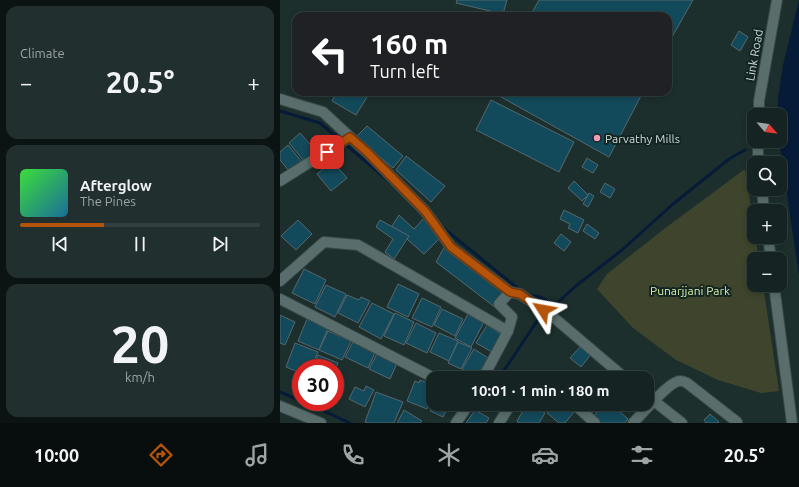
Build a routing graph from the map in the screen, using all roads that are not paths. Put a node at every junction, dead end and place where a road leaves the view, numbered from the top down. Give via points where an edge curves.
1 (777, 0) edge
2 (280, 99) edge
3 (758, 108) edge
4 (350, 137) junction
5 (280, 181) edge
6 (280, 281) edge
7 (510, 292) junction
8 (775, 292) edge
9 (280, 299) edge
10 (508, 330) junction
11 (487, 371) edge
12 (617, 371) edge
13 (426, 374) edge
14 (654, 399) edge
15 (280, 406) edge
16 (654, 407) edge
17 (464, 411) edge
18 (507, 411) edge
19 (582, 411) edge
20 (643, 411) edge
21 (738, 422) edge
22 (322, 423) edge
23 (456, 423) edge
24 (499, 423) edge
25 (595, 423) edge
26 (633, 423) edge
27 (682, 423) edge
28 (792, 423) edge

1 - 3 street, Link Road
2 - 4 street via 323,112
4 - 5 street
4 - 7 street via 425,211 451,247
6 - 10 street via 324,242 358,245
7 - 10 street via 499,304 512,317
7 - 12 street via 520,294 552,316
8 - 28 street
9 - 13 street
10 - 11 street
14 - 21 street via 670,385 681,381
15 - 22 street
16 - 27 street
17 - 23 street
18 - 24 street
19 - 25 street
20 - 26 street

